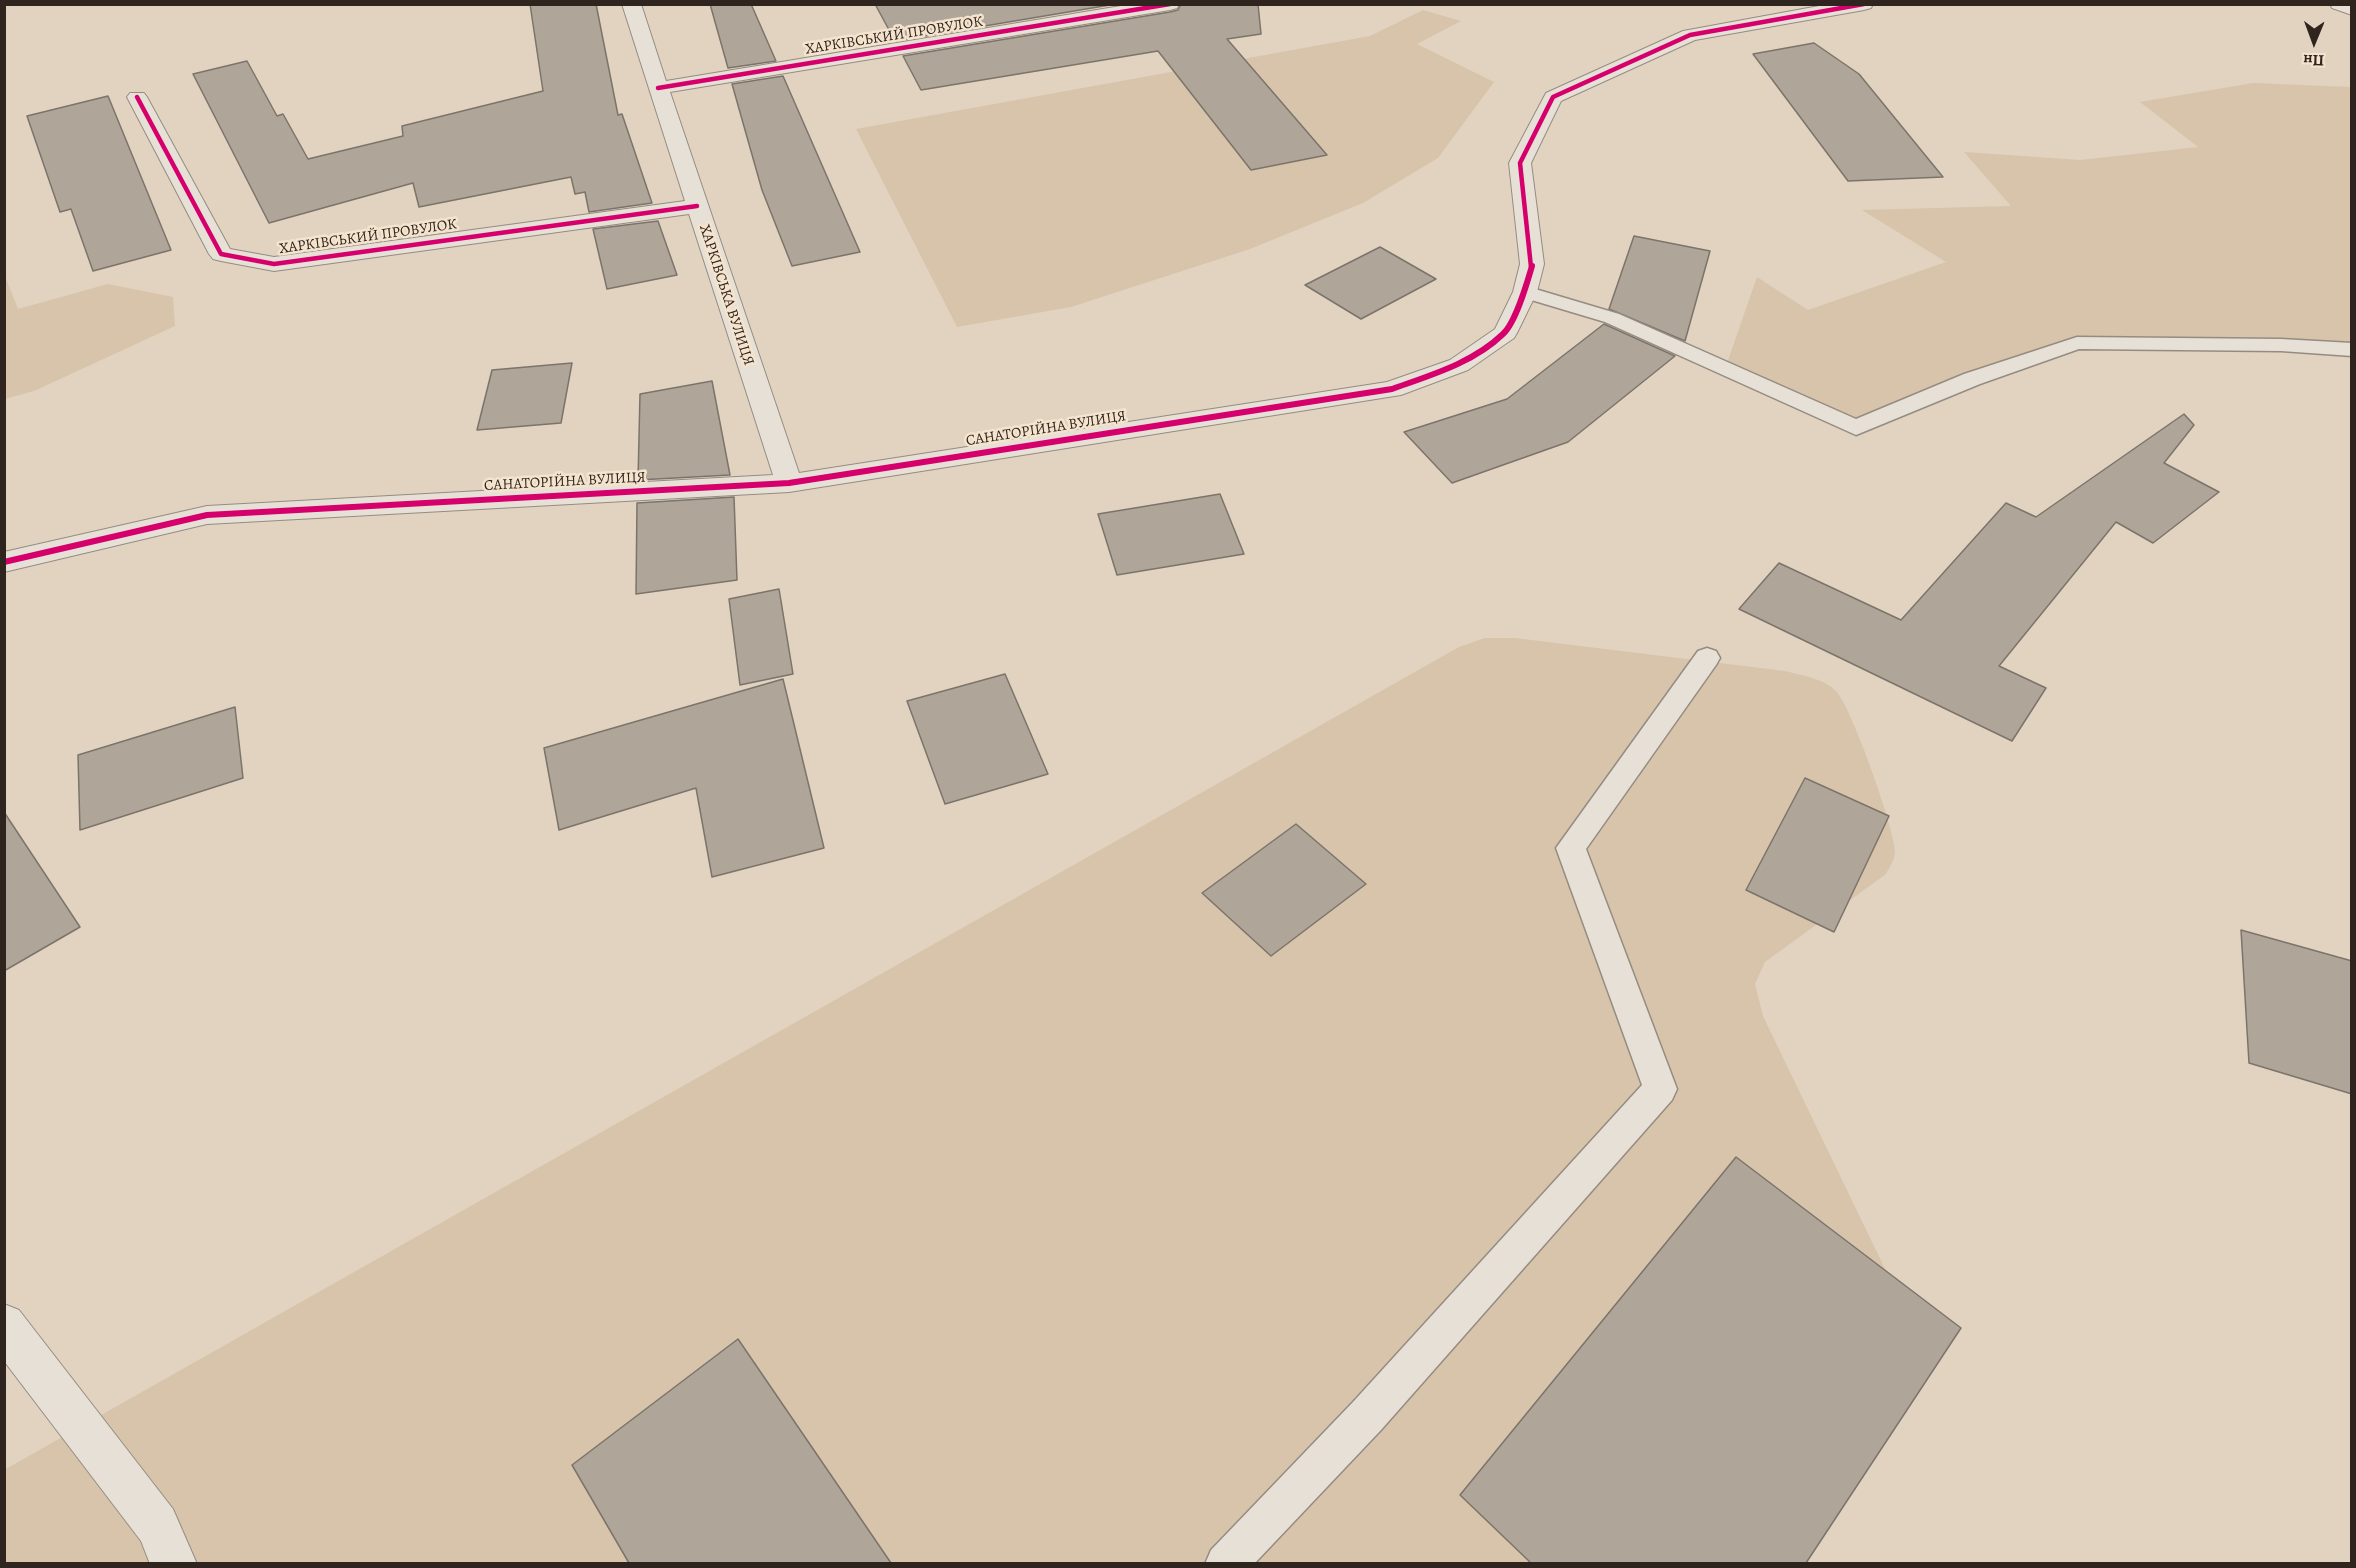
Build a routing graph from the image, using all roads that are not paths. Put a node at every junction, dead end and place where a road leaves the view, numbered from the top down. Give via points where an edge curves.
1 (631, 4) edge
2 (1170, 4) edge
3 (1864, 4) edge
4 (2339, 4) edge
5 (2352, 9) edge
6 (658, 88) junction
7 (137, 97) dead end
8 (697, 206) junction
9 (1526, 292) junction
10 (2352, 350) edge
11 (789, 483) junction
12 (4, 562) edge
13 (1707, 658) dead end
14 (4, 1325) edge
15 (174, 1563) edge
16 (1225, 1563) edge

1 - 6 street, ХАРКІВСЬКА ВУЛИЦЯ
2 - 6 street, ХАРКІВСЬКИЙ ПРОВУЛОК
3 - 9 street, САНАТОРІЙНА ВУЛИЦЯ via 1690,35 1553,97 1520,163 1532,264
4 - 5 street
6 - 8 street, ХАРКІВСЬКА ВУЛИЦЯ
7 - 8 street, ХАРКІВСЬКИЙ ПРОВУЛОК via 221,254 274,264
8 - 11 street, ХАРКІВСЬКА ВУЛИЦЯ
9 - 10 lane via 1612,318 1856,428 1972,379 2077,343 2281,345
9 - 11 street, САНАТОРІЙНА ВУЛИЦЯ via 1504,333 1459,365 1392,389
11 - 12 street, САНАТОРІЙНА ВУЛИЦЯ via 207,515
13 - 16 lane via 1571,848 1660,1089 1367,1416
14 - 15 street via 157,1525

